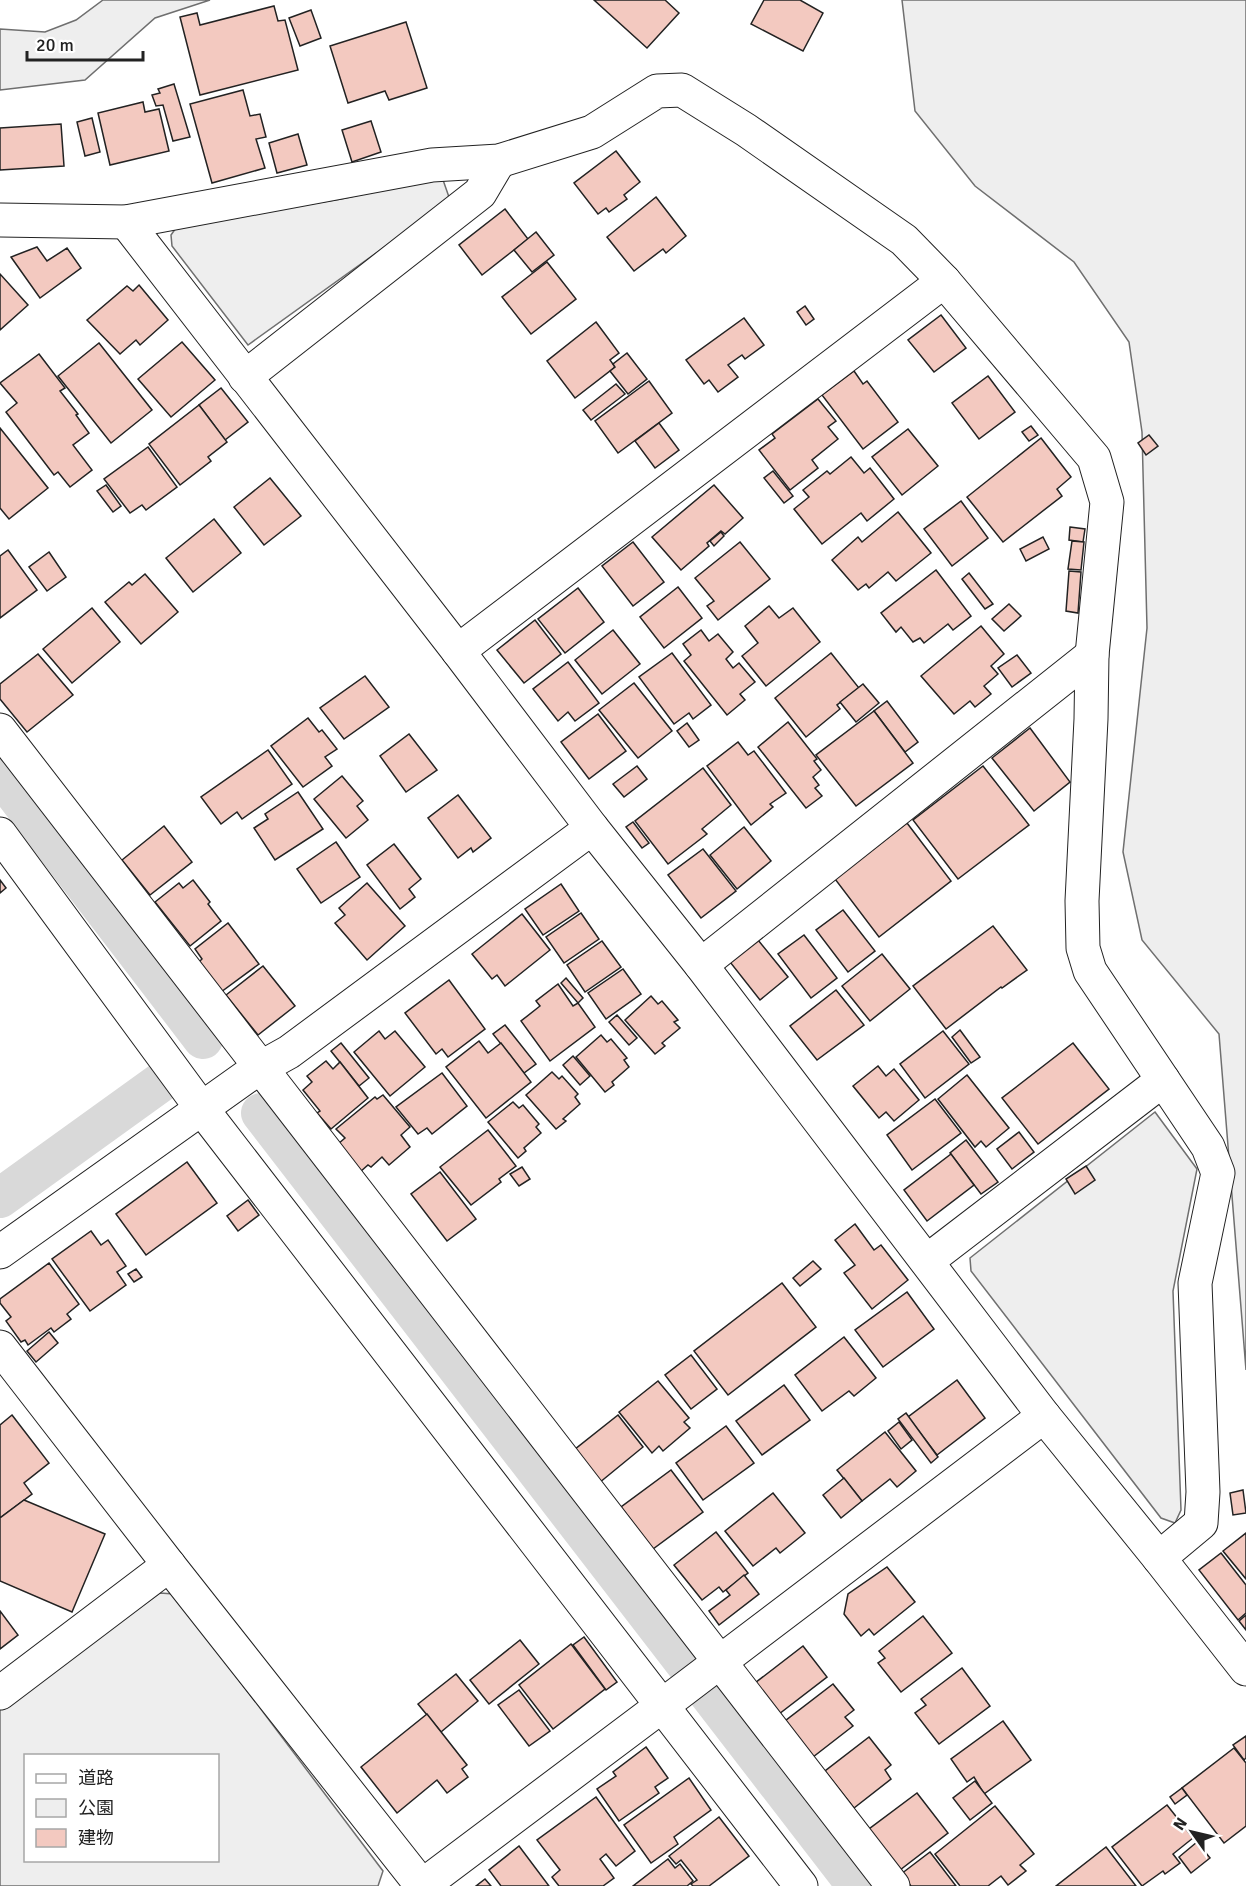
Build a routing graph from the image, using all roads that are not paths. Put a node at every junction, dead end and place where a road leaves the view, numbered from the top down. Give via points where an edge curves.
1 (499, 160) junction
2 (0, 219) edge
3 (126, 222) junction
4 (944, 281) junction
5 (245, 377) junction
6 (458, 651) junction
7 (1092, 656) junction
8 (0, 730) edge
9 (592, 828) junction
10 (0, 834) edge
11 (701, 965) junction
12 (257, 1069) junction
13 (1164, 1080) junction
14 (211, 1103) junction
15 (0, 1252) edge
16 (927, 1262) junction
17 (0, 1347) edge
18 (1044, 1416) junction
19 (1159, 1558) junction
20 (169, 1566) junction
21 (714, 1666) junction
22 (1246, 1669) edge
23 (0, 1693) edge
24 (668, 1701) junction
25 (422, 1886) edge
26 (801, 1886) edge
27 (893, 1886) edge

1 - 3 street via 432,165
1 - 4 street via 592,132 657,91 682,90 904,240
1 - 5 street via 480,193
2 - 3 street
3 - 5 street
4 - 6 street
4 - 7 street via 1094,458 1107,502
5 - 6 street
6 - 9 street
7 - 11 street
7 - 13 street via 1083,948 1090,971
8 - 12 street
9 - 11 street
9 - 12 street via 289,1052
10 - 14 street
11 - 16 street
12 - 14 street
12 - 21 street
13 - 16 street
13 - 19 street via 1208,1147 1218,1173 1195,1283 1201,1523
14 - 15 street
14 - 24 street
16 - 18 street
17 - 20 street
18 - 19 street
18 - 21 street
19 - 22 street
20 - 23 street
20 - 25 street
21 - 24 street
21 - 27 street
24 - 25 street
24 - 26 street

